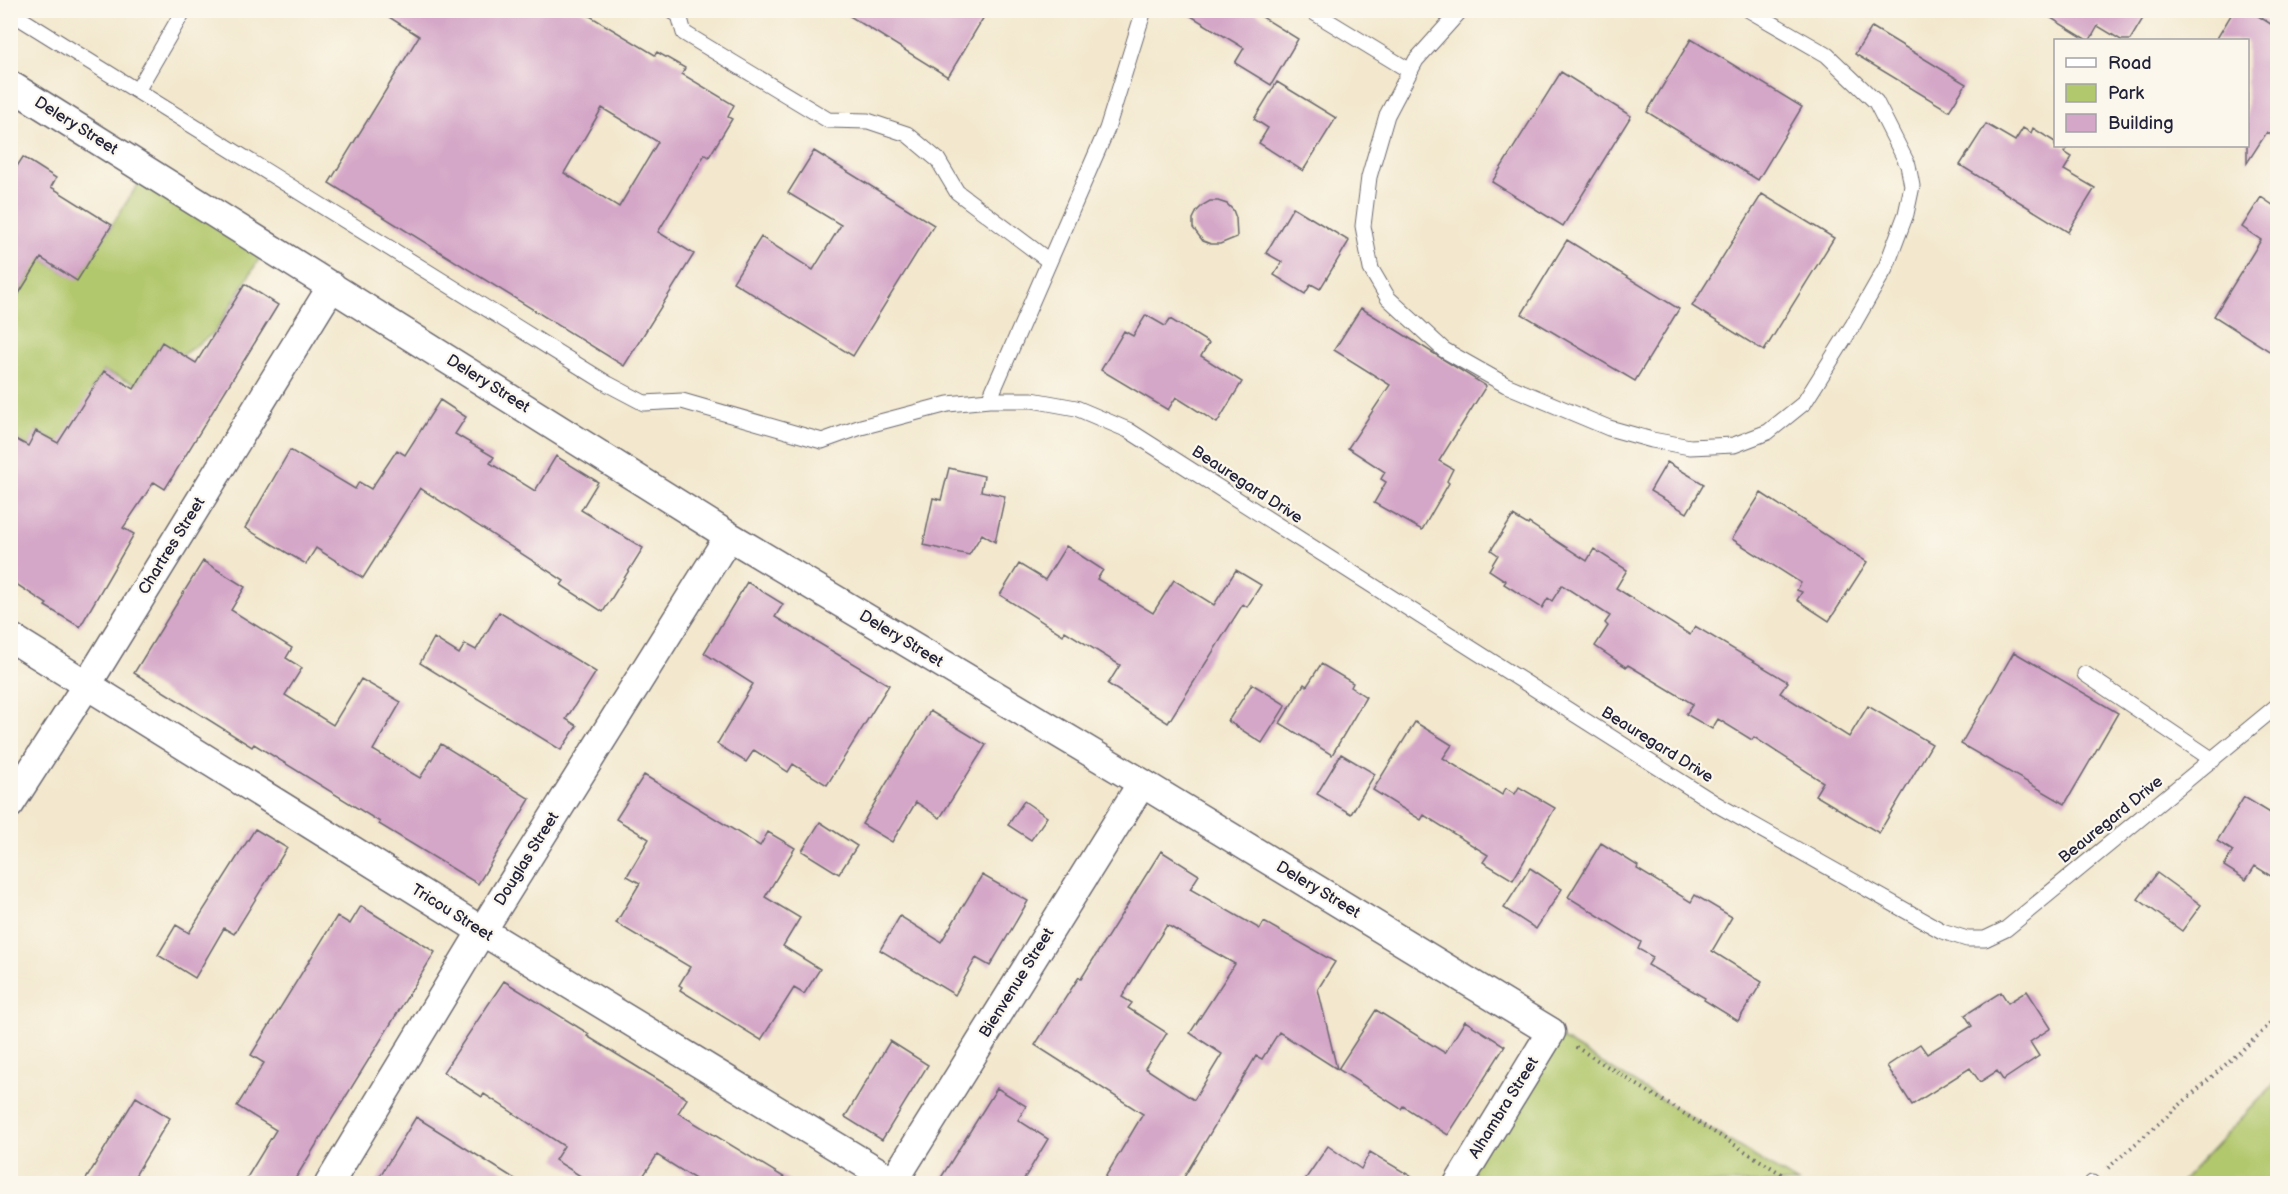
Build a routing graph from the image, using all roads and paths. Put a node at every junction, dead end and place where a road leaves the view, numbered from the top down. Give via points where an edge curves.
1 (184, 10) edge
2 (1143, 10) edge
3 (1310, 10) edge
4 (1461, 10) edge
5 (1749, 10) edge
6 (10, 12) edge
7 (675, 13) edge
8 (1410, 71) junction
9 (10, 86) edge
10 (137, 90) junction
11 (1049, 261) junction
12 (332, 286) junction
13 (989, 400) junction
14 (729, 536) junction
15 (10, 637) edge
16 (2085, 674) dead end
17 (88, 683) junction
18 (2277, 705) edge
19 (2213, 760) junction
20 (1142, 783) junction
21 (10, 804) edge
22 (482, 931) junction
23 (2277, 1013) edge
24 (1551, 1032) junction
25 (894, 1183) edge
26 (2091, 1183) edge
27 (329, 1184) edge
28 (1458, 1184) edge
29 (1798, 1184) edge

1 - 10 lane
2 - 11 lane via 1107,129
3 - 8 lane
4 - 8 lane
5 - 8 lane via 1827,55 1876,102 1908,165 1912,186 1886,267 1804,403 1768,432 1734,445 1690,447 1652,440 1610,428 1506,385 1444,350 1388,298 1371,269 1363,226 1369,177 1387,115
6 - 10 lane, Beauregard Drive
7 - 11 lane via 684,33 828,120 868,121 907,134 938,160 957,192
9 - 12 street, Delery Street
10 - 13 lane, Beauregard Drive via 644,403 682,401 822,441 948,404
11 - 13 lane
12 - 14 street, Delery Street
12 - 17 street, Chartres Street
13 - 19 lane, Beauregard Drive via 1032,400 1076,408 1128,430 1716,804 1909,914 1967,939 1985,939 2006,929
14 - 20 street, Delery Street
14 - 22 street, Douglas Street
15 - 17 street, Tricou Street
16 - 19 lane
17 - 21 street, Chartres Street
17 - 22 street, Tricou Street
18 - 19 lane, Beauregard Drive
20 - 24 street, Delery Street
20 - 25 street, Bienvenue Street
22 - 25 street, Tricou Street
22 - 27 street, Douglas Street
23 - 26 path via 2240,1052
24 - 28 street, Alhambra Street
24 - 29 path

